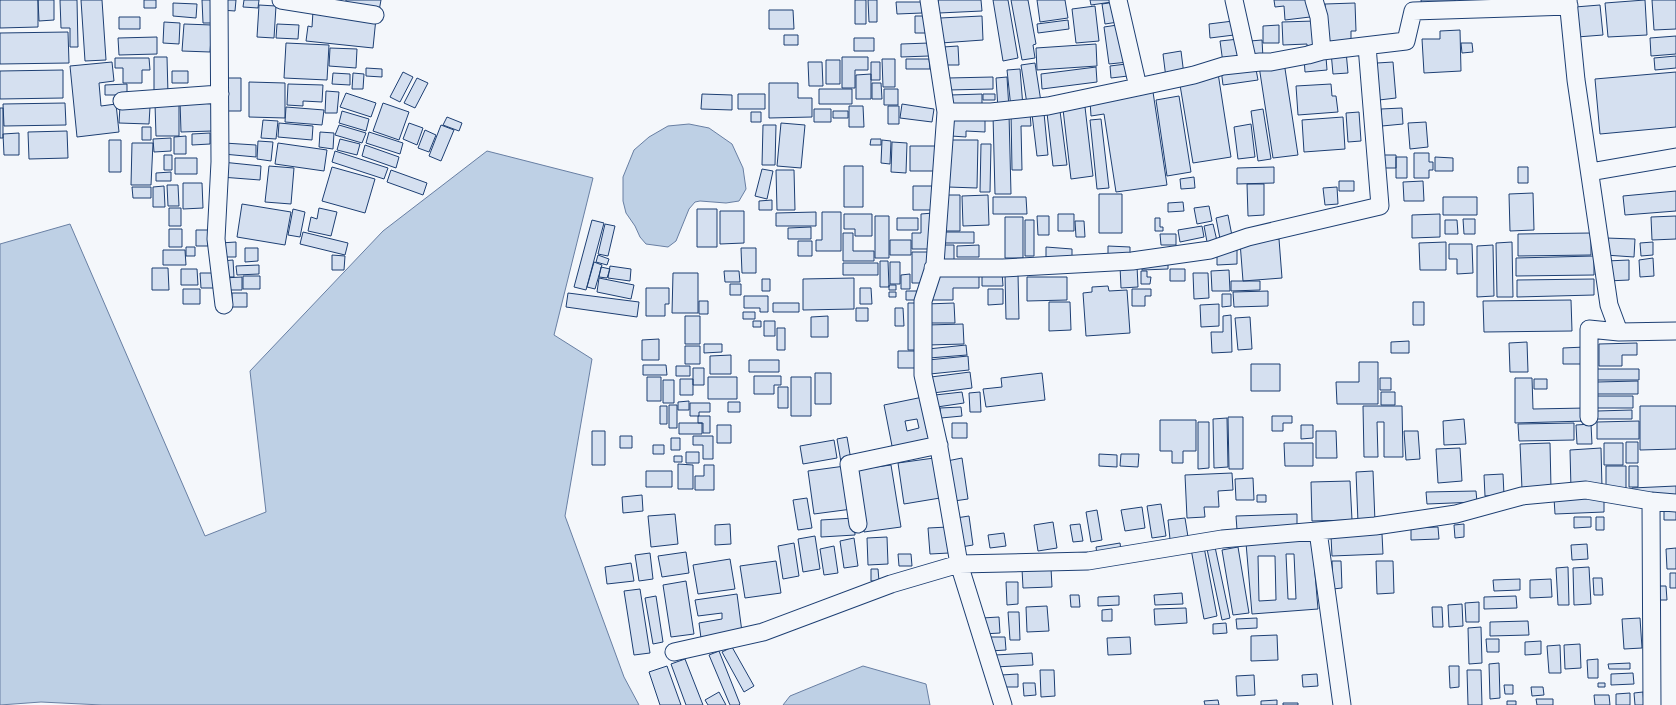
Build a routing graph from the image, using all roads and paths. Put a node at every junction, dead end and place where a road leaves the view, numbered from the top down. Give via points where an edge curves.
1 (219, 0) edge
2 (281, 0) edge
3 (929, 0) edge
4 (1118, 0) edge
5 (1234, 0) edge
6 (1314, 0) edge
7 (1568, 3) edge
8 (375, 15) dead end
9 (1367, 46) junction
10 (1322, 51) junction
11 (1248, 63) junction
12 (1138, 87) junction
13 (220, 94) junction
14 (122, 101) dead end
15 (946, 112) junction
16 (1676, 157) edge
17 (1590, 172) junction
18 (934, 268) junction
19 (224, 305) dead end
20 (1676, 331) edge
21 (1619, 332) junction
22 (1589, 417) dead end
23 (939, 445) junction
24 (1651, 501) junction
25 (1676, 502) edge
26 (858, 524) dead end
27 (1318, 531) junction
28 (959, 564) junction
29 (674, 652) dead end
30 (1003, 705) edge
31 (1342, 705) edge
32 (1652, 705) edge

1 - 13 street
2 - 8 street
3 - 15 street
4 - 12 street
5 - 11 street
6 - 10 street via 1319,17
7 - 9 street via 1413,11 1406,41
7 - 17 street via 1576,80
9 - 10 street
9 - 18 street via 1380,206 1248,237 1210,250 1132,261 1003,268
10 - 11 street via 1271,62
11 - 12 street via 1223,66
12 - 15 street via 1048,106 991,112
13 - 14 street
13 - 19 street via 216,239
15 - 18 street
16 - 17 street
17 - 21 street via 1609,305
18 - 23 street via 923,301 923,375
20 - 21 street
21 - 22 street via 1589,329
23 - 26 street via 849,464
23 - 28 street
24 - 25 street
24 - 27 street via 1586,490 1522,496 1456,514 1375,526
24 - 32 street
27 - 28 street via 1222,539 1088,561
27 - 31 street
28 - 29 street via 891,584 762,632
28 - 30 street

